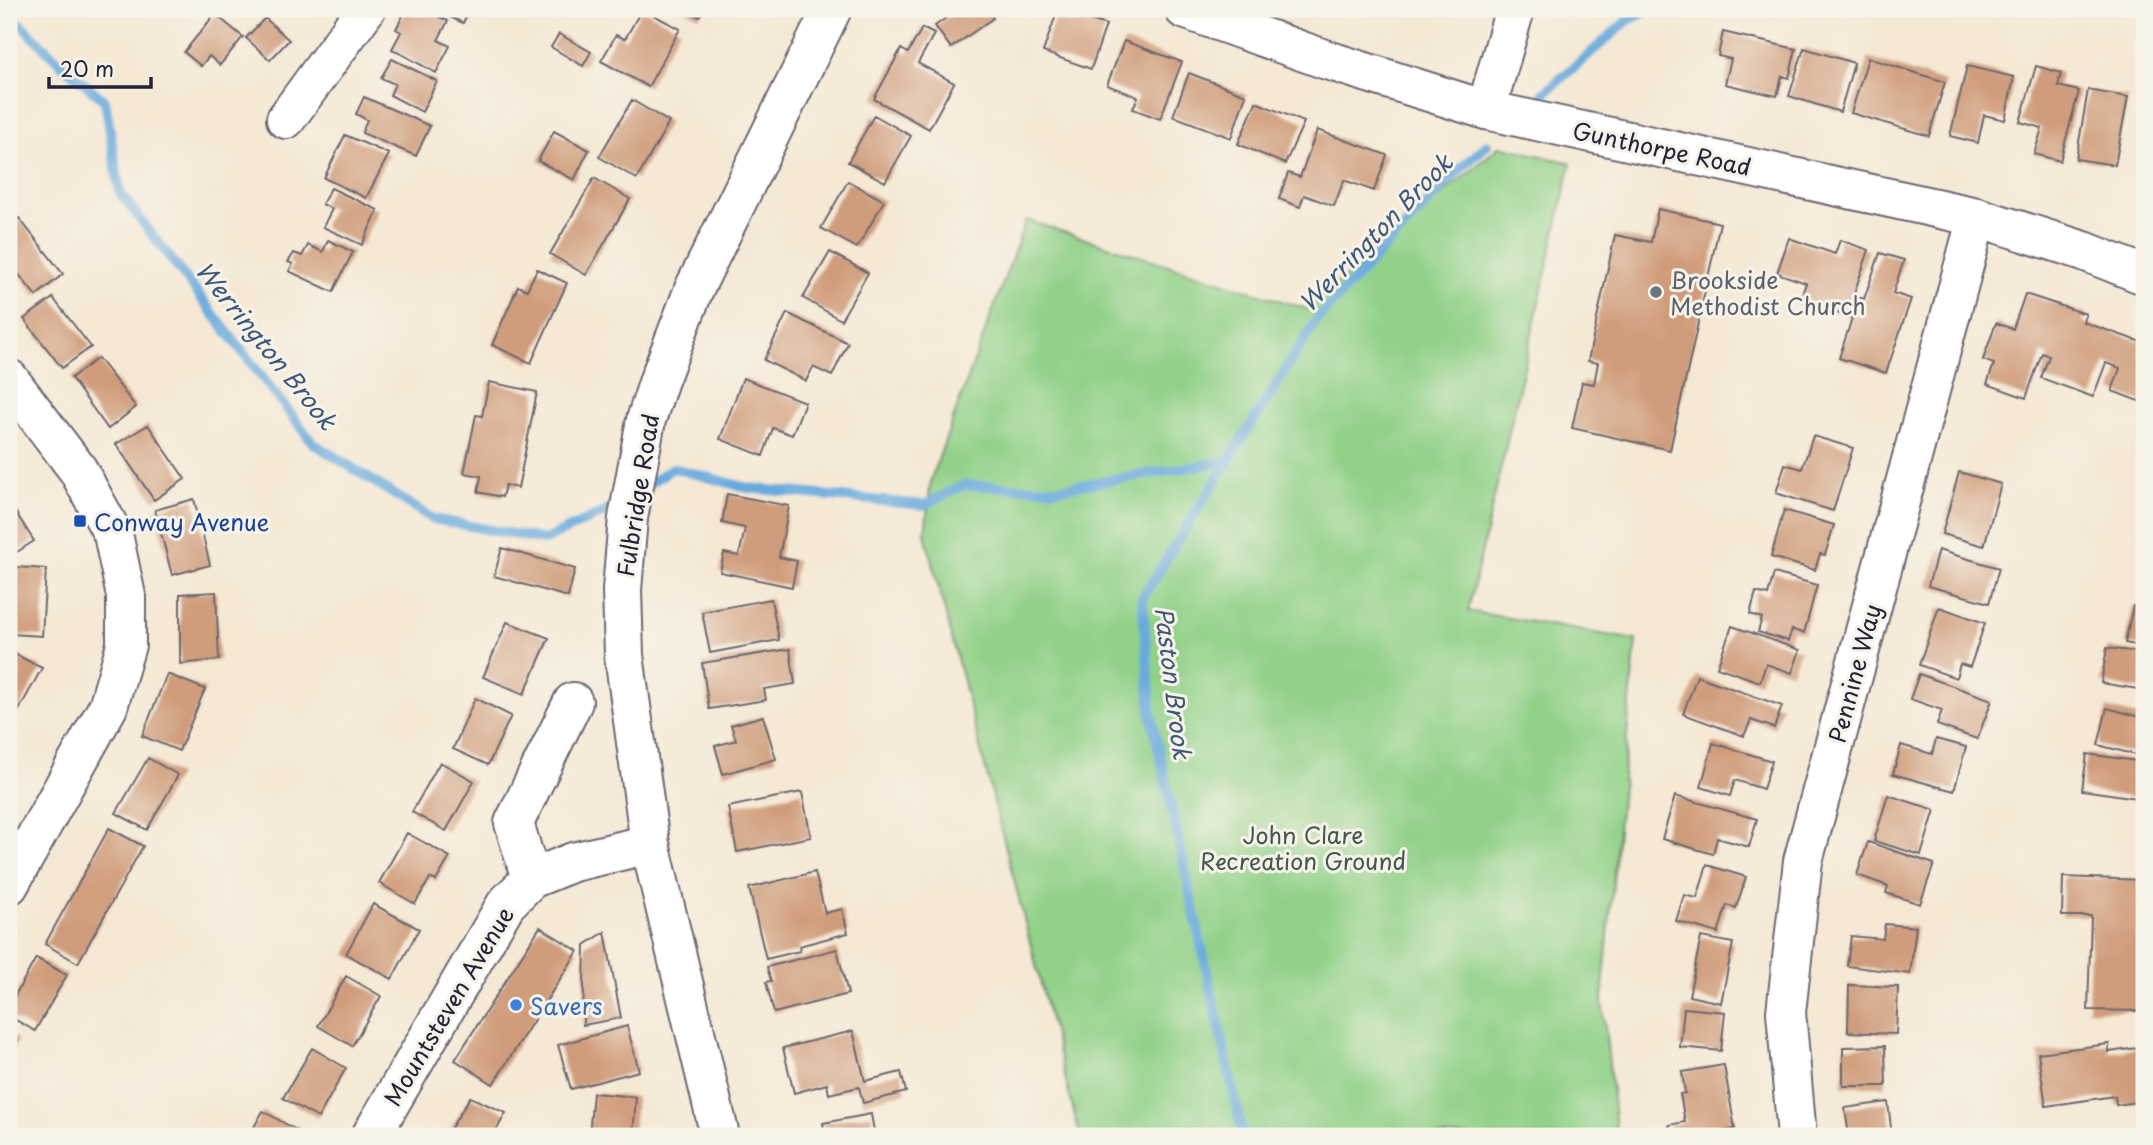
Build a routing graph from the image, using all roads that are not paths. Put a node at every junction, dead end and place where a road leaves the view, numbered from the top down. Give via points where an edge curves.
1 (366, 9) edge
2 (832, 9) edge
3 (1184, 9) edge
4 (1515, 9) edge
5 (1486, 110) junction
6 (286, 118) dead end
7 (1977, 218) junction
8 (2144, 273) edge
9 (9, 379) edge
10 (573, 702) dead end
11 (650, 844) junction
12 (531, 879) junction
13 (9, 885) edge
14 (370, 1136) edge
15 (720, 1136) edge
16 (1797, 1136) edge

1 - 6 street
2 - 11 street, Fulbridge Road via 694,289 659,380 639,452 622,590 624,655
3 - 5 street, Gunthorpe Road
4 - 5 street
5 - 7 street, Gunthorpe Road
7 - 8 street, Gunthorpe Road
7 - 16 street, Pennine Way via 1803,861 1786,1012
9 - 13 street via 78,470 113,534 126,587 127,645 108,707
10 - 12 street via 514,823
11 - 12 street, Mountsteven Avenue via 573,862
11 - 15 street, Fulbridge Road
12 - 14 street, Mountsteven Avenue via 506,904

